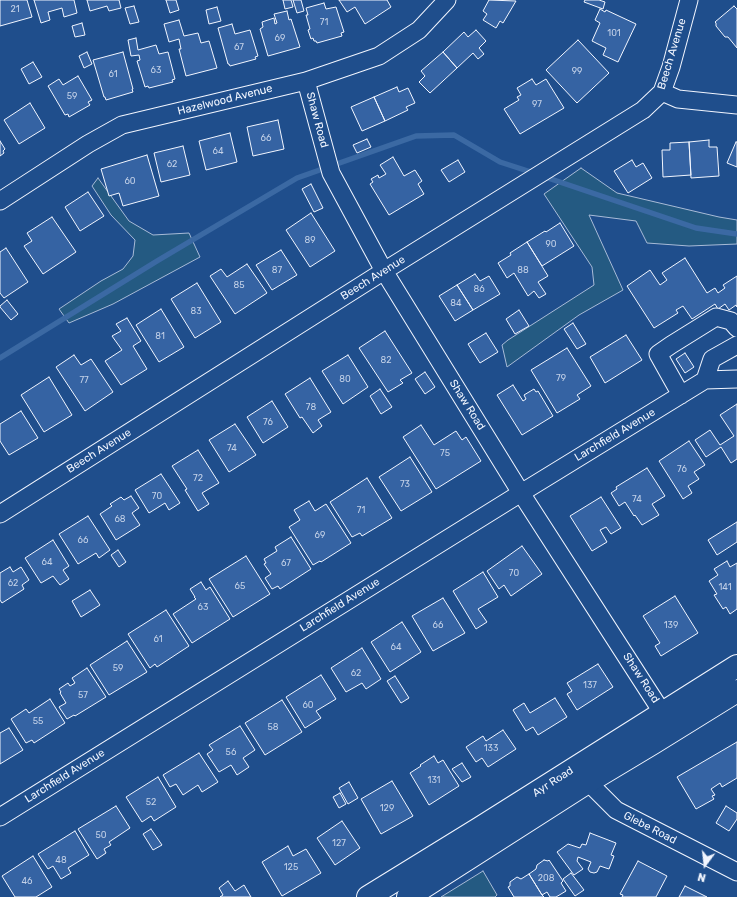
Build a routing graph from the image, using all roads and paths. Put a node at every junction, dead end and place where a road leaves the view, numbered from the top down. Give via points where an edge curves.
1 (447, 0) edge
2 (688, 0) edge
3 (306, 81) junction
4 (662, 92) junction
5 (737, 105) edge
6 (0, 201) edge
7 (384, 271) junction
8 (737, 328) edge
9 (737, 345) edge
10 (737, 379) edge
11 (705, 380) junction
12 (681, 395) junction
13 (521, 492) junction
14 (0, 514) edge
15 (737, 666) edge
16 (716, 678) junction
17 (734, 697) edge
18 (668, 721) junction
19 (583, 774) junction
20 (0, 817) edge
21 (737, 872) edge
22 (368, 897) edge
23 (408, 897) edge

1 - 3 street, Hazelwood Avenue via 419,30 379,56
2 - 4 street, Beech Avenue
3 - 6 street, Hazelwood Avenue via 122,125
3 - 7 street, Shaw Road via 331,173
4 - 5 street via 678,99
4 - 7 street, Beech Avenue via 643,110
7 - 13 street, Shaw Road
7 - 14 street, Beech Avenue
8 - 12 street via 732,321 716,317 658,354
9 - 11 street via 712,359
10 - 11 street
11 - 12 street, Larchfield Avenue
12 - 13 street, Larchfield Avenue
13 - 18 street, Shaw Road
13 - 20 street, Larchfield Avenue
15 - 16 main road, Ayr Road
16 - 17 street
16 - 18 main road, Ayr Road
17 - 18 main road, Ayr Road
18 - 19 main road, Ayr Road
19 - 21 street, Glebe Road via 616,810
19 - 22 main road, Ayr Road via 480,828
19 - 23 main road, Ayr Road

